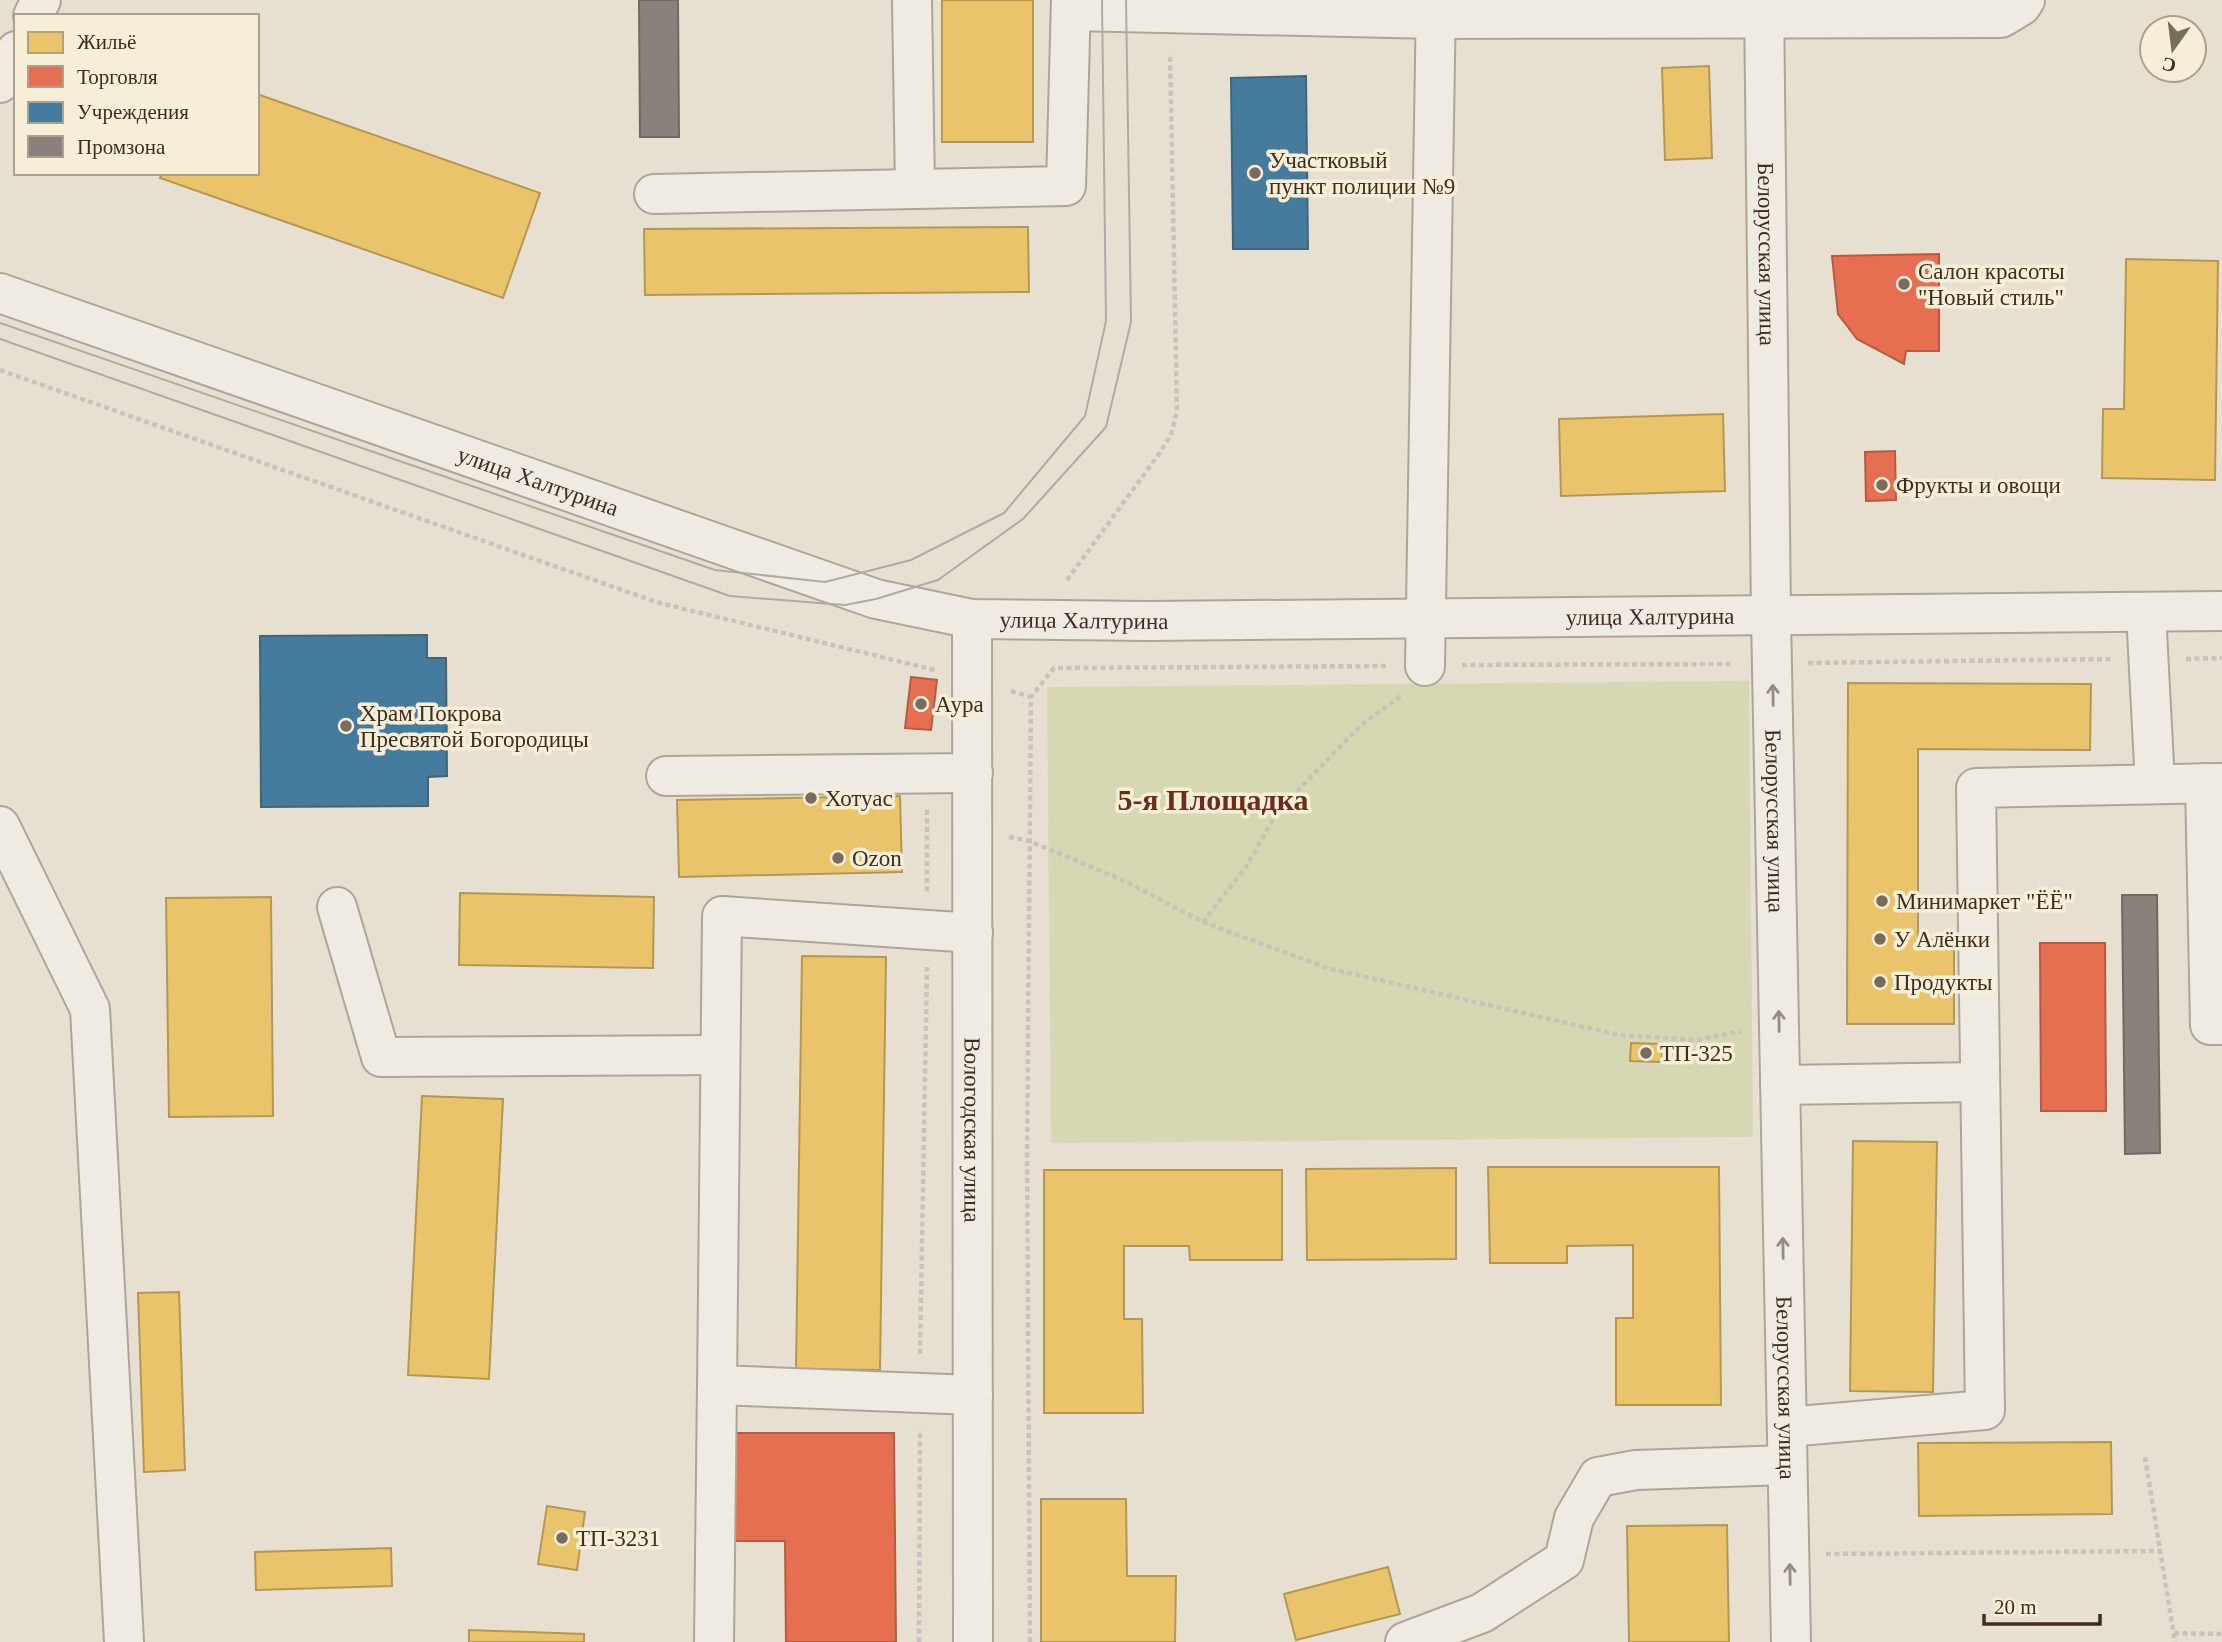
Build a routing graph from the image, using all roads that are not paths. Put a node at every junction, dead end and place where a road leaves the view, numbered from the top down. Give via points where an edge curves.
1 (912, 0) edge
2 (2025, 0) edge
3 (1071, 5) edge
4 (1764, 9) edge
5 (1436, 10) edge
6 (14, 55) edge
7 (0, 83) edge
8 (915, 189) junction
9 (654, 194) dead end
10 (0, 293) edge
11 (2222, 611) edge
12 (2146, 612) junction
13 (1771, 616) junction
14 (972, 619) junction
15 (1424, 620) junction
16 (1425, 666) road end
17 (973, 774) junction
18 (666, 776) dead end
19 (2213, 783) edge
20 (2155, 784) junction
21 (0, 826) edge
22 (337, 907) dead end
23 (973, 933) junction
24 (2222, 1025) edge
25 (720, 1055) junction
26 (1980, 1083) junction
27 (1780, 1085) junction
28 (717, 1385) junction
29 (973, 1395) junction
30 (1787, 1427) junction
31 (1786, 1465) junction
32 (124, 1642) edge
33 (714, 1642) edge
34 (973, 1642) edge
35 (1405, 1642) edge
36 (1791, 1642) edge

1 - 8 street
2 - 4 street via 2001,18
3 - 5 street via 1169,13
3 - 8 street via 1066,186
4 - 5 street
4 - 13 street, Белорусская улица
5 - 15 street
6 - 7 street
8 - 9 street
10 - 14 street, улица Халтурина via 876,599
11 - 12 street, улица Халтурина
12 - 13 street, улица Халтурина
12 - 20 street
13 - 15 street, улица Халтурина
27 -> 13 street, Белорусская улица
14 - 15 street, улица Халтурина
14 - 17 street, Вологодская улица
15 - 16 street
17 - 18 street
17 - 23 street, Вологодская улица
19 - 20 street
19 - 24 street via 2210,1025
20 - 26 street via 1976,788
21 - 32 street via 90,1009
22 - 25 street via 381,1057
23 - 25 street via 722,916
23 - 29 street, Вологодская улица
25 - 28 street
26 - 27 street
26 - 30 street via 1985,1410
30 -> 27 street, Белорусская улица
28 - 29 street
28 - 33 street
29 - 34 street, Вологодская улица
30 - 31 street, Белорусская улица
31 - 35 street via 1636,1470 1598,1477 1574,1518 1564,1560 1482,1613
36 -> 31 street, Белорусская улица

